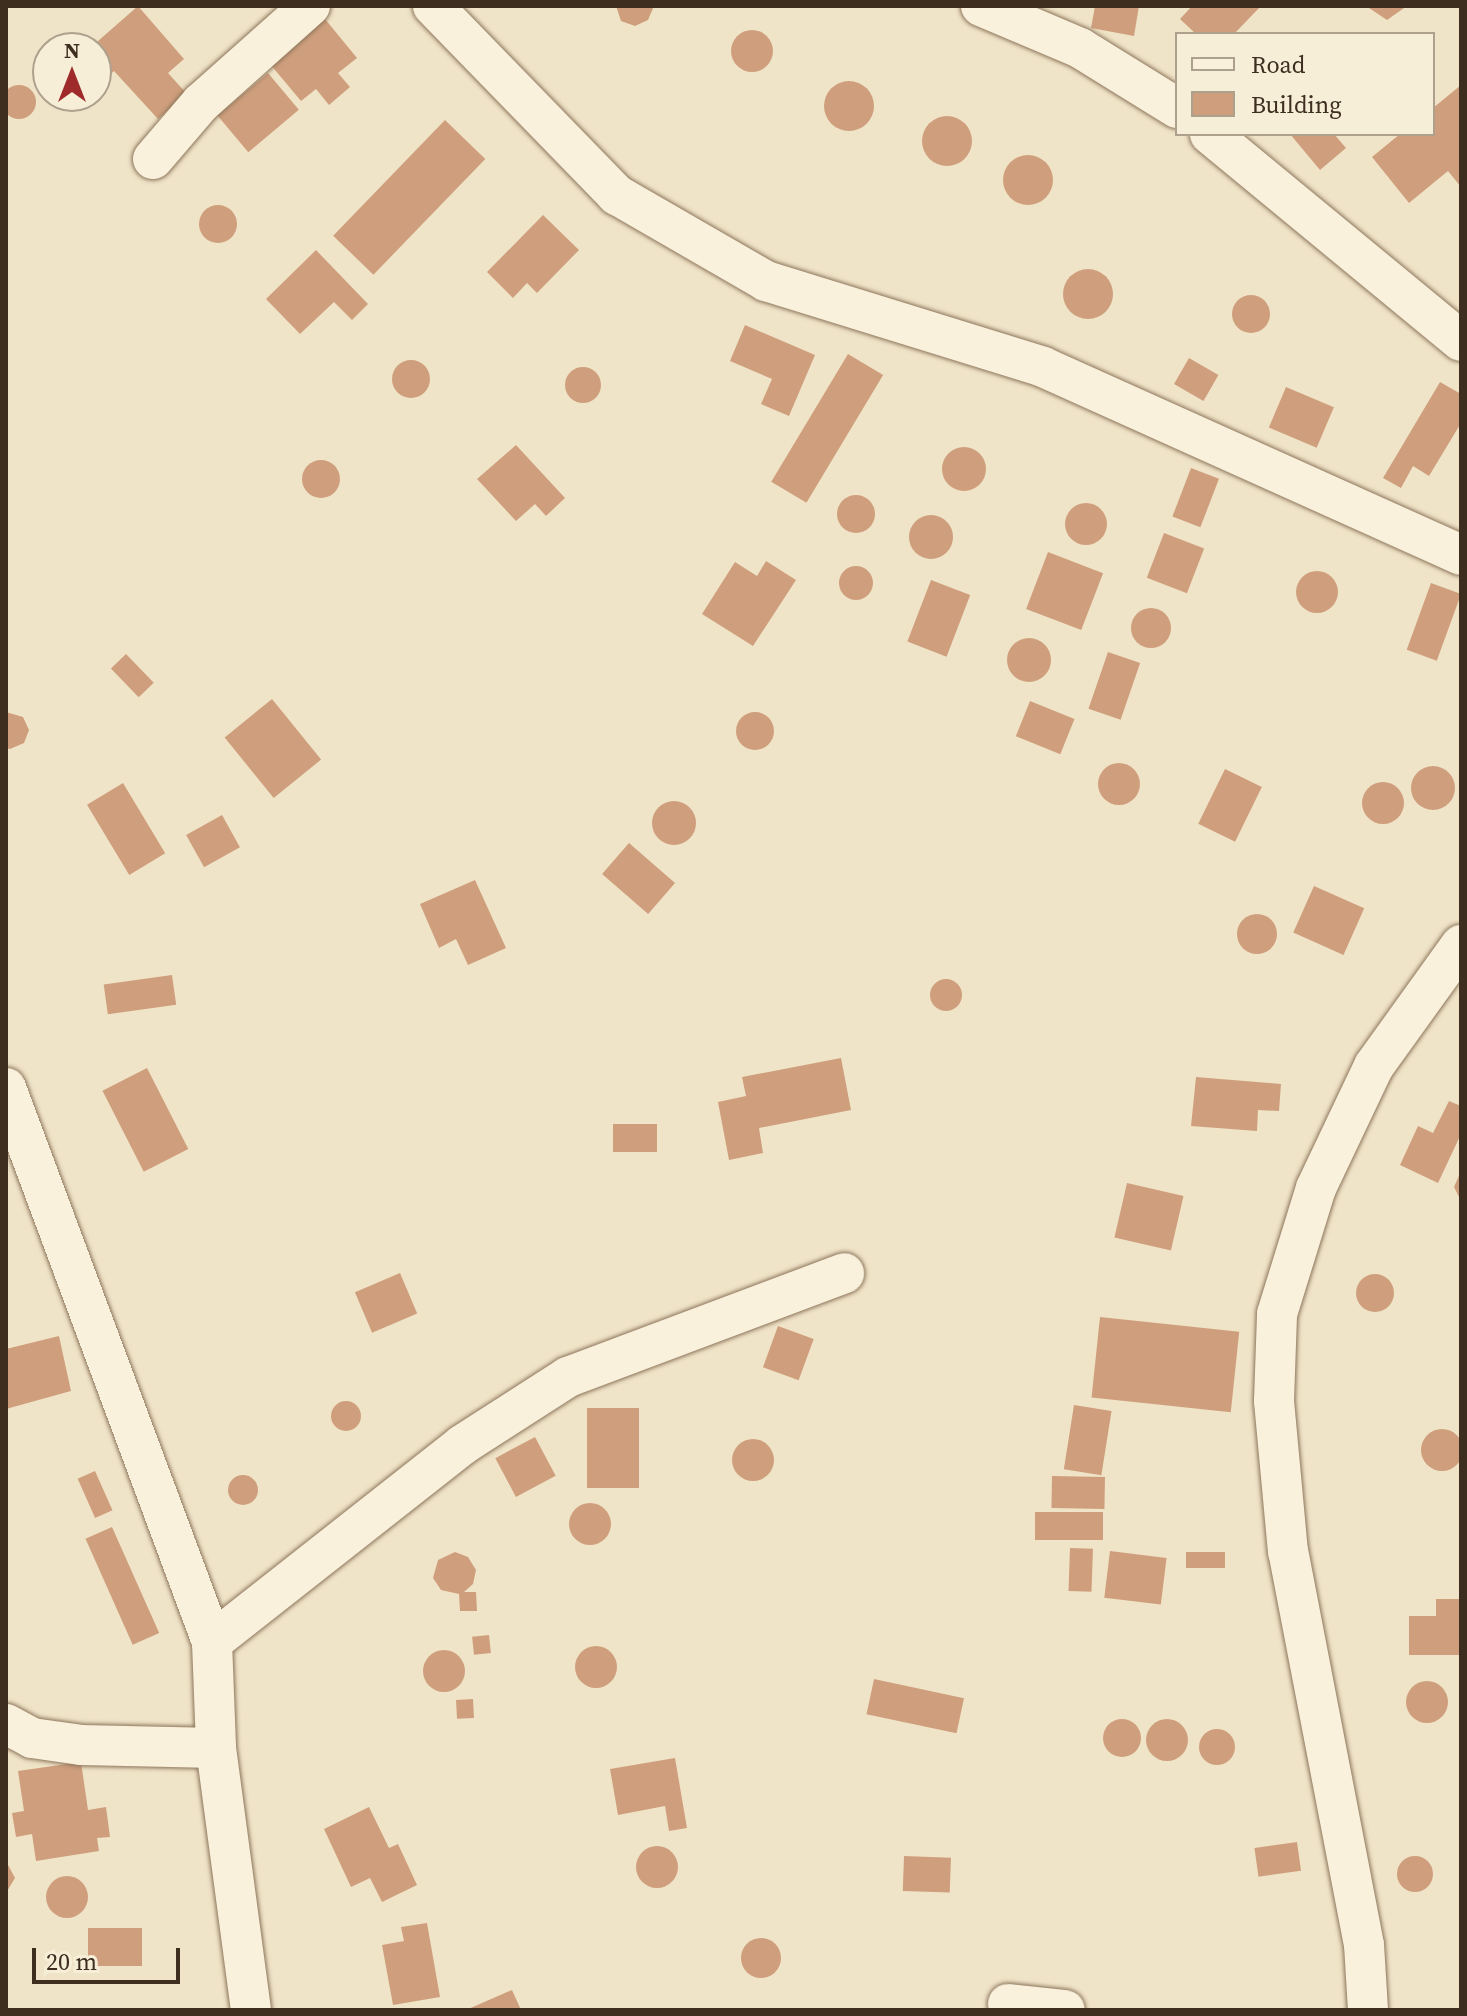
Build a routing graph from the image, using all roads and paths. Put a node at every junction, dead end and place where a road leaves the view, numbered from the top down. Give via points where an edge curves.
1 (310, 6) edge
2 (433, 6) edge
3 (981, 6) edge
4 (1175, 107) edge
5 (1212, 136) edge
6 (153, 159) dead end
7 (1461, 341) edge
8 (1461, 555) edge
9 (1461, 945) edge
10 (6, 1088) edge
11 (844, 1273) dead end
12 (212, 1642) junction
13 (6, 1724) edge
14 (216, 1748) junction
15 (1008, 2004) dead end
16 (251, 2010) edge
17 (1065, 2010) edge
18 (1368, 2010) edge

1 - 6 street via 201,103
2 - 8 street via 617,195 766,281 1043,367
3 - 4 street via 1080,48
5 - 7 street
9 - 18 street via 1374,1066 1316,1188 1277,1314 1274,1401 1288,1552 1364,1945
10 - 12 street
11 - 12 street via 568,1377 462,1445
12 - 14 street
13 - 14 street via 32,1738 81,1745
14 - 16 street
15 - 17 street

